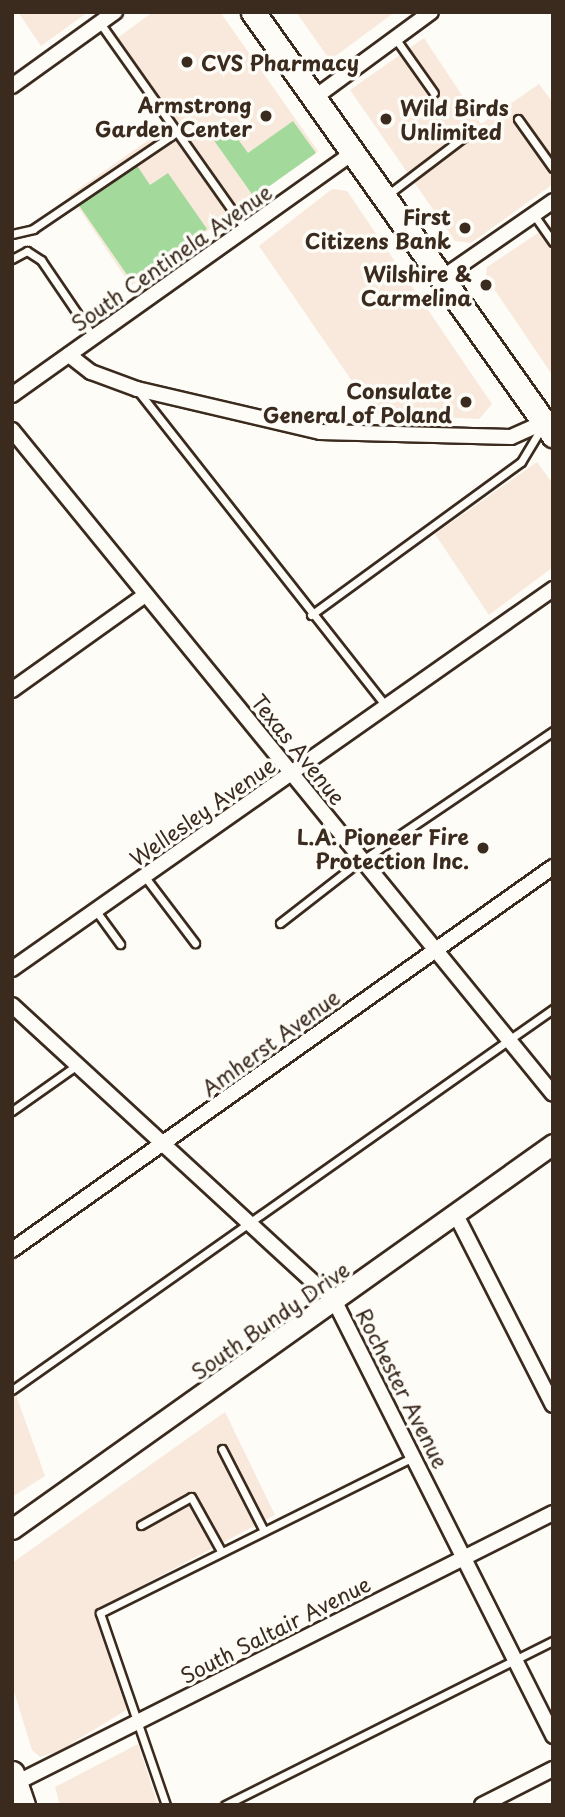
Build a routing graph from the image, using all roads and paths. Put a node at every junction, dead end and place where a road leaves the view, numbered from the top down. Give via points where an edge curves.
1 (116, 12) edge
2 (253, 12) edge
3 (431, 12) edge
4 (100, 23) junction
5 (395, 38) junction
6 (12, 86) edge
7 (434, 93) dead end
8 (314, 98) junction
9 (518, 119) dead end
10 (177, 132) junction
11 (469, 133) dead end
12 (353, 153) junction
13 (553, 168) edge
14 (385, 197) junction
15 (553, 201) edge
16 (533, 215) junction
17 (12, 224) edge
18 (246, 230) junction
19 (15, 233) edge
20 (553, 242) edge
21 (12, 259) edge
22 (442, 278) junction
23 (94, 338) junction
24 (69, 355) junction
25 (137, 389) junction
26 (12, 395) edge
27 (550, 425) edge
28 (12, 430) edge
29 (553, 589) edge
30 (145, 595) junction
31 (311, 615) junction
32 (12, 690) edge
33 (386, 707) junction
34 (553, 731) edge
35 (293, 773) junction
36 (363, 861) junction
37 (553, 867) edge
38 (145, 877) junction
39 (96, 911) junction
40 (280, 923) dead end
41 (195, 943) dead end
42 (120, 944) dead end
43 (435, 949) junction
44 (12, 969) edge
45 (12, 1005) edge
46 (553, 1009) edge
47 (508, 1040) junction
48 (77, 1065) junction
49 (553, 1094) edge
50 (12, 1111) edge
51 (164, 1143) junction
52 (553, 1144) edge
53 (456, 1215) junction
54 (249, 1223) junction
55 (12, 1250) edge
56 (335, 1302) junction
57 (12, 1390) edge
58 (553, 1405) edge
59 (222, 1449) dead end
60 (414, 1457) junction
61 (553, 1513) edge
62 (141, 1525) dead end
63 (12, 1529) edge
64 (263, 1529) junction
65 (221, 1551) junction
66 (464, 1557) junction
67 (553, 1641) edge
68 (514, 1660) junction
69 (137, 1723) junction
70 (553, 1736) edge
71 (553, 1769) edge
72 (16, 1786) edge
73 (166, 1805) edge
74 (225, 1805) edge
75 (482, 1805) edge

1 - 4 street
2 - 8 main road
3 - 5 street
4 - 6 street
4 - 10 lane
5 - 7 lane
5 - 8 street
8 - 12 main road
9 - 13 lane
10 - 18 lane
10 - 19 lane via 33,229
11 - 14 lane
12 - 14 main road
12 - 18 street, South Centinela Avenue
14 - 22 main road
15 - 16 street
16 - 20 lane
16 - 22 street
17 - 19 lane
18 - 23 street, South Centinela Avenue
21 - 23 lane via 27,251 41,260
22 - 27 main road
23 - 24 street, South Centinela Avenue
24 - 25 street via 91,372
24 - 26 street, South Centinela Avenue
25 - 27 street via 320,432 511,437
25 - 31 lane
27 - 31 lane via 522,462
28 - 30 street, Texas Avenue
29 - 33 street, Wellesley Avenue
30 - 32 street
30 - 35 street, Texas Avenue
31 - 33 lane
33 - 35 street, Wellesley Avenue
34 - 36 lane
35 - 36 street, Texas Avenue
35 - 38 street, Wellesley Avenue
36 - 40 lane
36 - 43 street, Texas Avenue
37 - 43 street, Amherst Avenue
38 - 39 street, Wellesley Avenue
38 - 41 lane
39 - 42 lane
39 - 44 street, Wellesley Avenue
43 - 47 street, Texas Avenue
43 - 51 street, Amherst Avenue
45 - 48 street, Rochester Avenue
46 - 47 lane
47 - 49 street, Texas Avenue
47 - 54 lane
48 - 50 lane
48 - 51 street, Rochester Avenue
51 - 54 street, Rochester Avenue
51 - 55 street, Amherst Avenue
52 - 53 main road, South Bundy Drive
53 - 56 main road, South Bundy Drive
53 - 58 street
54 - 56 street, Rochester Avenue
54 - 57 lane
56 - 60 street, Rochester Avenue
56 - 63 main road, South Bundy Drive
59 - 64 lane
60 - 64 lane
60 - 66 street, Rochester Avenue
61 - 66 street, South Saltair Avenue
62 - 65 lane via 191,1497
64 - 65 lane
65 - 69 lane via 100,1613
66 - 68 street, Rochester Avenue
66 - 69 street, South Saltair Avenue
67 - 68 lane
68 - 70 street, Rochester Avenue
68 - 74 lane
69 - 72 street, South Saltair Avenue
69 - 73 lane
71 - 75 street

